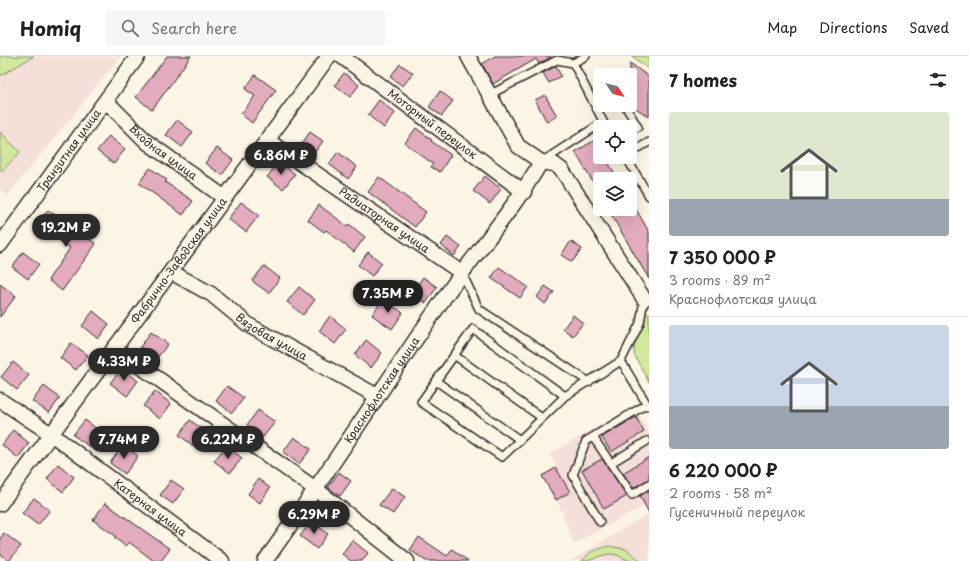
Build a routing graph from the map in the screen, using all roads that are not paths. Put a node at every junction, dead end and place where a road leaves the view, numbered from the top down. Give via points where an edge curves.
1 (138, 56) edge
2 (330, 56) edge
3 (341, 56) edge
4 (468, 56) edge
5 (586, 56) edge
6 (573, 63) junction
7 (489, 96) junction
8 (106, 101) junction
9 (603, 120) edge
10 (593, 131) edge
11 (267, 140) junction
12 (649, 142) edge
13 (637, 149) edge
14 (541, 162) junction
15 (630, 164) edge
16 (524, 192) junction
17 (649, 196) edge
18 (224, 198) junction
19 (0, 245) edge
20 (171, 272) junction
21 (462, 273) junction
22 (644, 299) joint
23 (114, 348) junction
24 (454, 355) junction
25 (621, 361) junction
26 (436, 380) junction
27 (589, 382) junction
28 (377, 396) junction
29 (566, 396) junction
30 (0, 400) edge
31 (648, 405) edge
32 (542, 418) junction
33 (52, 434) junction
34 (594, 437) junction
35 (520, 440) junction
36 (647, 441) dead end
37 (611, 463) junction
38 (649, 484) edge
39 (317, 490) junction
40 (0, 504) edge
41 (600, 522) dead end
42 (222, 561) edge
43 (265, 561) edge
44 (407, 561) edge

1 - 8 street, Транзитная улица
2 - 11 street, Фабрично-Заводская улица
3 - 16 street, Моторный переулок
4 - 7 street
5 - 6 lane
6 - 7 lane via 557,60
6 - 9 lane
7 - 14 street via 518,146
8 - 18 street, Входная улица via 147,142
8 - 19 street, Транзитная улица
10 - 14 lane
11 - 18 street, Фабрично-Заводская улица
11 - 21 street, Радиаторная улица
12 - 13 lane
14 - 16 street, Краснофлотская улица
14 - 22 street via 554,164 562,170
15 - 17 lane
16 - 21 street, Краснофлотская улица
18 - 20 street, Фабрично-Заводская улица
20 - 23 street, Фабрично-Заводская улица
20 - 28 street, Вязовая улица via 211,294 250,326
21 - 27 lane via 479,309
21 - 28 street, Краснофлотская улица
22 - 25 lane via 640,323
23 - 33 street, Фабрично-Заводская улица
23 - 39 street
24 - 26 lane
24 - 29 lane via 473,329
24 - 32 lane
25 - 27 lane
25 - 31 lane
26 - 35 lane
26 - 35 lane via 421,402 502,457
27 - 29 lane
28 - 39 street, Краснофлотская улица
29 - 32 lane
30 - 33 street, Катерная улица
31 - 34 lane
32 - 35 lane
33 - 40 street, Фабрично-Заводская улица
33 - 42 street, Катерная улица
34 - 37 lane
34 - 41 lane via 586,441 573,476
36 - 37 lane
37 - 38 lane via 632,495
39 - 43 street, Краснофлотская улица
39 - 44 street

